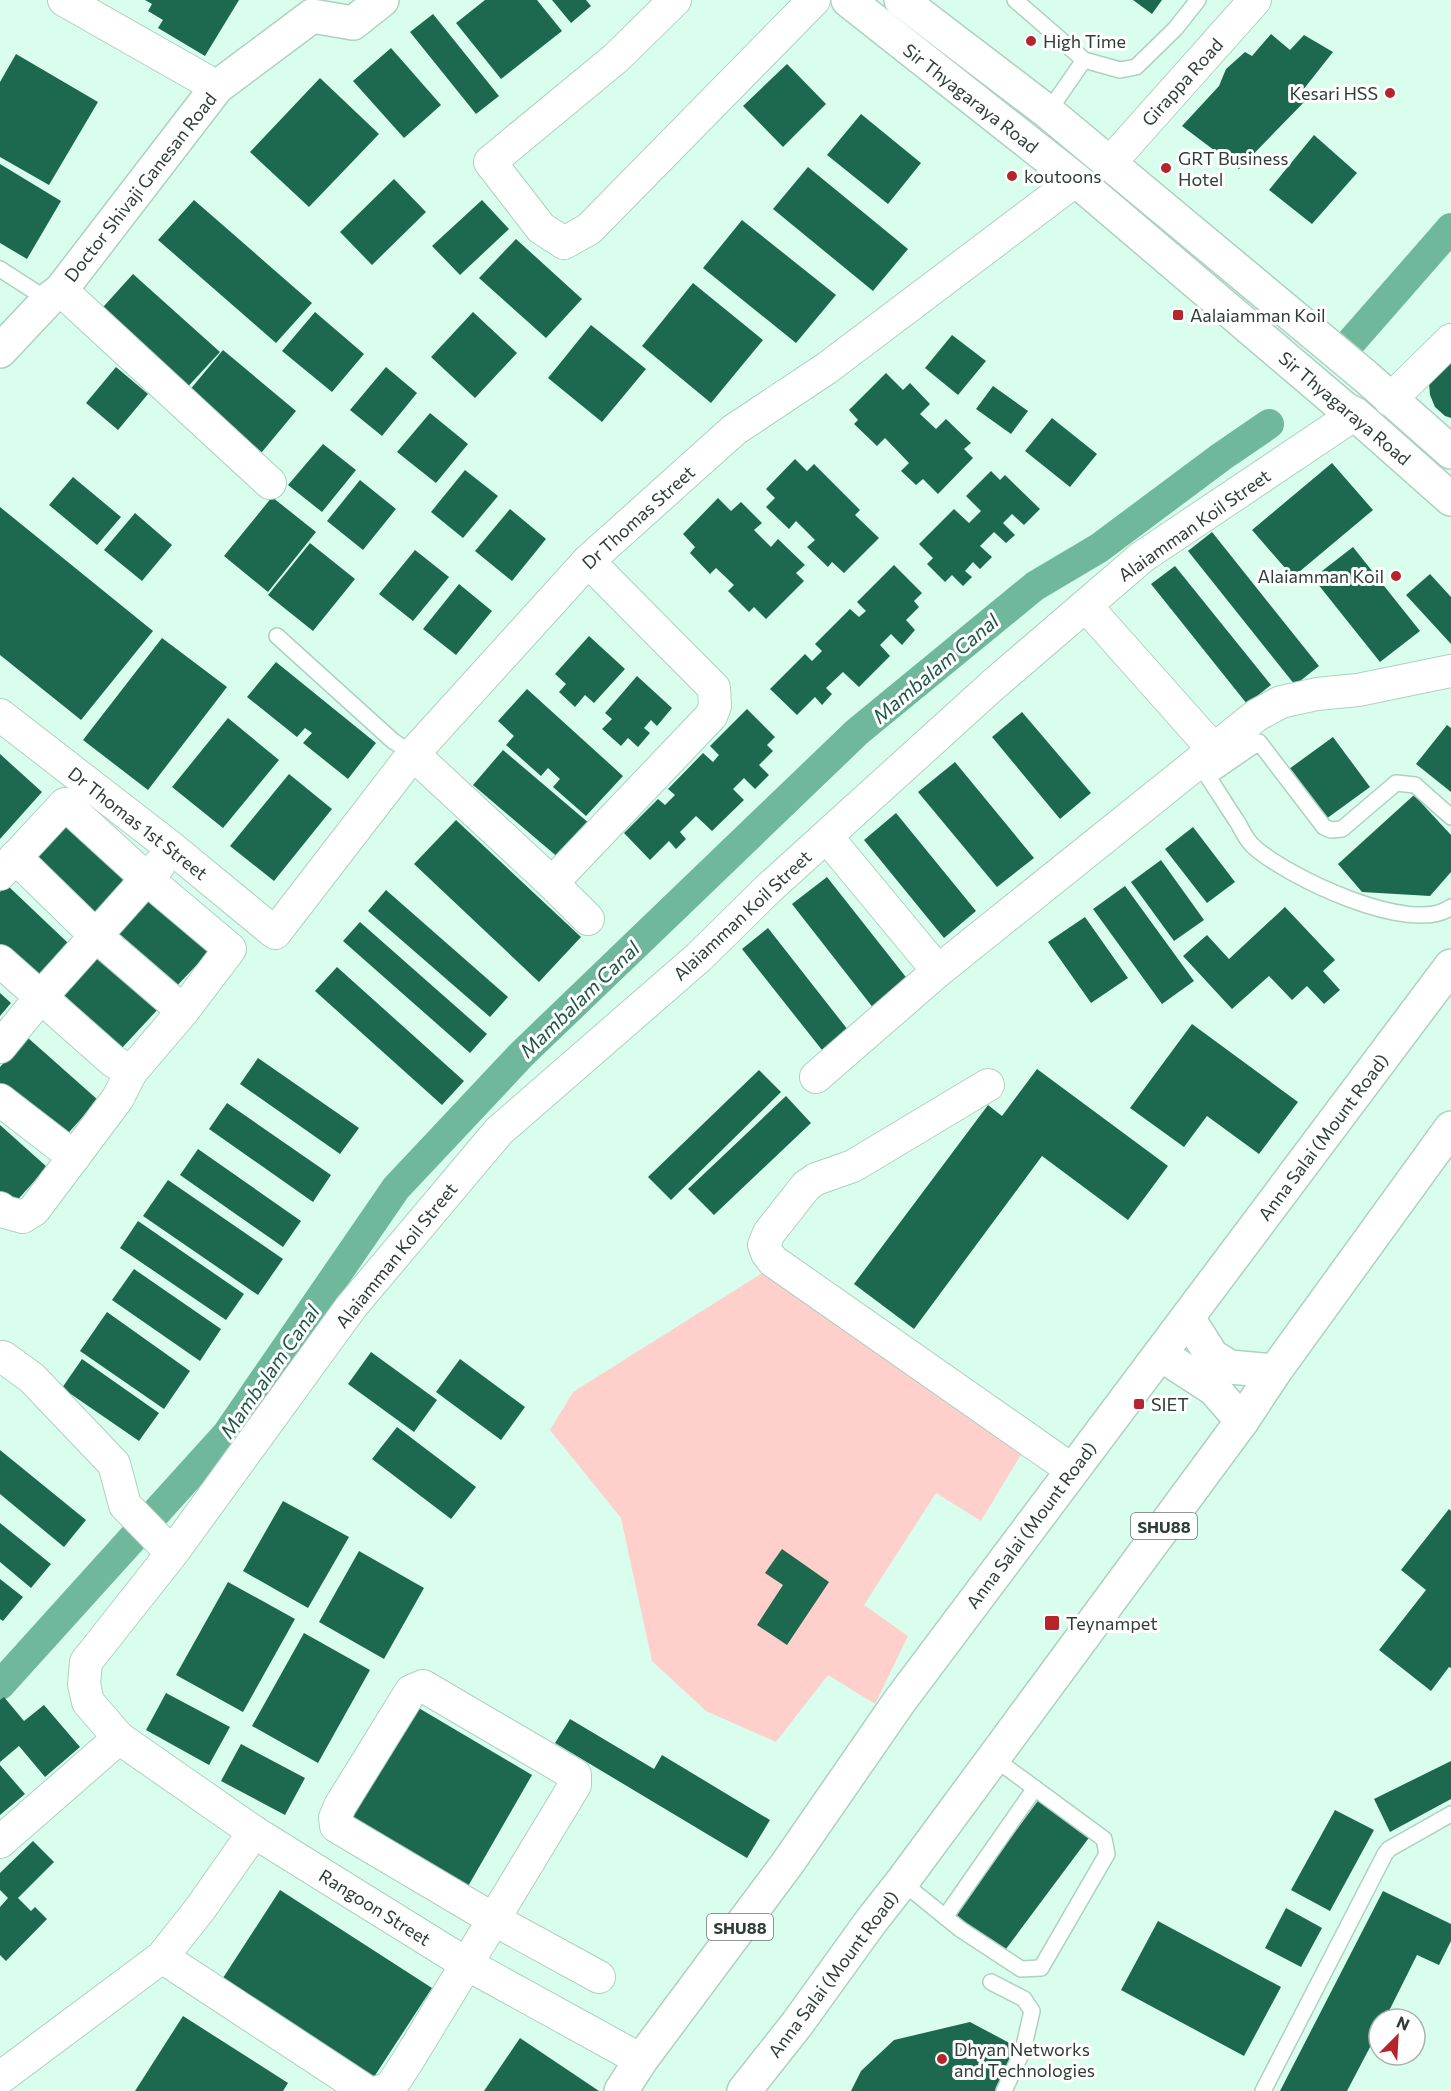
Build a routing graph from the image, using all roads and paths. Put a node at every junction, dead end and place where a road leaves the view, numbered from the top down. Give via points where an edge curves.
1 (64, 0) edge
2 (382, 0) edge
3 (675, 0) edge
4 (814, 0) edge
5 (848, 0) edge
6 (1015, 0) edge
7 (1198, 0) edge
8 (1255, 0) edge
9 (906, 2) edge
10 (315, 8) edge
11 (1084, 60) junction
12 (217, 87) junction
13 (1048, 112) junction
14 (1109, 164) junction
15 (1076, 180) junction
16 (0, 269) edge
17 (55, 295) junction
18 (1451, 340) edge
19 (0, 351) edge
20 (1390, 400) junction
21 (1354, 414) junction
22 (1451, 452) edge
23 (270, 483) dead end
24 (1451, 499) edge
25 (588, 561) junction
26 (1086, 606) junction
27 (277, 636) dead end
28 (1451, 671) edge
29 (0, 715) edge
30 (1214, 750) junction
31 (413, 754) junction
32 (1451, 817) edge
33 (826, 837) junction
34 (173, 849) junction
35 (7, 866) edge
36 (147, 879) junction
37 (552, 883) junction
38 (1451, 907) edge
39 (588, 919) dead end
40 (275, 933) joint
41 (96, 936) junction
42 (0, 961) edge
43 (1451, 966) edge
44 (938, 971) junction
45 (0, 982) edge
46 (40, 998) junction
47 (183, 1011) junction
48 (0, 1032) edge
49 (0, 1047) edge
50 (131, 1072) junction
51 (816, 1077) dead end
52 (988, 1085) dead end
53 (0, 1100) edge
54 (1451, 1128) edge
55 (74, 1157) junction
56 (0, 1208) edge
57 (1188, 1318) junction
58 (1160, 1354) junction
59 (1, 1358) edge
60 (1275, 1371) junction
61 (1242, 1421) junction
62 (1072, 1470) junction
63 (163, 1544) dead end
64 (119, 1738) junction
65 (987, 1753) junction
66 (1035, 1788) junction
67 (1451, 1814) edge
68 (254, 1832) junction
69 (0, 1842) edge
70 (902, 1882) junction
71 (945, 1917) junction
72 (493, 1919) junction
73 (162, 1957) junction
74 (465, 1963) junction
75 (599, 1977) dead end
76 (991, 1982) dead end
77 (642, 2060) junction
78 (0, 2078) edge
79 (366, 2091) edge
80 (381, 2091) edge
81 (621, 2091) edge
82 (744, 2091) edge
83 (1004, 2091) edge
84 (1263, 2091) edge

1 - 12 street
2 - 10 main road, Doctor Shivaji Ganesan Road via 353,23
3 - 4 street via 616,58 490,162 542,228 564,243 589,229
5 - 15 main road, Sir Thyagaraya Road
6 - 11 lane
7 - 11 lane via 1136,67 1120,70
8 - 14 street, Girappa Road
9 - 13 main road, Sir Thyagaraya Road
10 - 12 main road, Doctor Shivaji Ganesan Road
11 - 13 lane
12 - 17 main road, Doctor Shivaji Ganesan Road
13 - 14 main road, Sir Thyagaraya Road
14 - 20 main road, Sir Thyagaraya Road
15 - 21 main road, Sir Thyagaraya Road
15 - 25 street, Dr Thomas Street via 827,368 734,430
16 - 17 lane
17 - 19 main road, Doctor Shivaji Ganesan Road
17 - 23 street
18 - 20 street
20 - 22 main road, Sir Thyagaraya Road
21 - 24 main road, Sir Thyagaraya Road
21 - 26 street, Alaiamman Koil Street via 1142,557
25 - 31 street, Dr Thomas Street
25 - 37 street via 714,688 715,706 711,716
26 - 30 street
26 - 33 street, Alaiamman Koil Street
27 - 31 lane via 393,741
28 - 30 street via 1281,702 1257,715
29 - 34 street, Dr Thomas 1st Street
30 - 44 street
31 - 37 street
31 - 40 street, Dr Thomas Street
32 - 38 lane via 1415,784 1396,783 1342,829 1331,830 1259,742 1208,777 1252,845 1282,868 1367,906 1413,916 1444,913
33 - 44 street, Alaiamman Koil Street
33 - 64 street, Alaiamman Koil Street via 699,957 499,1131 351,1307 173,1552 86,1662 84,1684 88,1702
34 - 36 street
34 - 40 street, Dr Thomas 1st Street
35 - 36 street via 64,804
35 - 41 street
36 - 41 street
36 - 47 street via 230,949
37 - 39 street
41 - 46 street
41 - 47 street
42 - 46 street
43 - 57 main road, Anna Salai (Mount Road) / SHU88
44 - 51 street
45 - 48 street via 19,1001
46 - 49 street
46 - 50 street
47 - 50 street
50 - 55 street via 118,1098
52 - 62 street via 853,1166 806,1186 764,1245 772,1261
53 - 55 street
54 - 60 main road, Anna Salai (Mount Road) / SHU88
55 - 56 street via 34,1210 23,1217
57 - 58 main road, Anna Salai (Mount Road) / SHU88
57 - 60 main road via 1212,1356 1230,1367
58 - 61 main road via 1214,1389
58 - 62 main road, Anna Salai (Mount Road) / SHU88
59 - 63 street via 32,1378 114,1464 125,1505
60 - 61 main road, Anna Salai (Mount Road) / SHU88
61 - 65 main road, Anna Salai (Mount Road) / SHU88
62 - 77 main road, Anna Salai (Mount Road) / SHU88 via 899,1702 787,1864
64 - 68 street, Rangoon Street
64 - 69 street
65 - 66 lane
65 - 70 main road, Anna Salai (Mount Road) / SHU88
66 - 71 lane
66 - 71 lane via 1104,1839 1107,1854 1041,1968 1021,1969
67 - 84 lane via 1385,1854
68 - 73 street
68 - 74 street, Rangoon Street
70 - 71 lane
70 - 82 main road, Anna Salai (Mount Road) / SHU88
72 - 72 street via 575,1785 575,1775 423,1686 411,1691 404,1702 340,1806 336,1826
72 - 74 street
72 - 75 street
73 - 78 street
73 - 79 street
74 - 77 street, Rangoon Street
74 - 80 street via 390,2088
76 - 83 lane via 1024,1999 1032,2011 1023,2050
77 - 81 main road, Anna Salai (Mount Road) / SHU88

